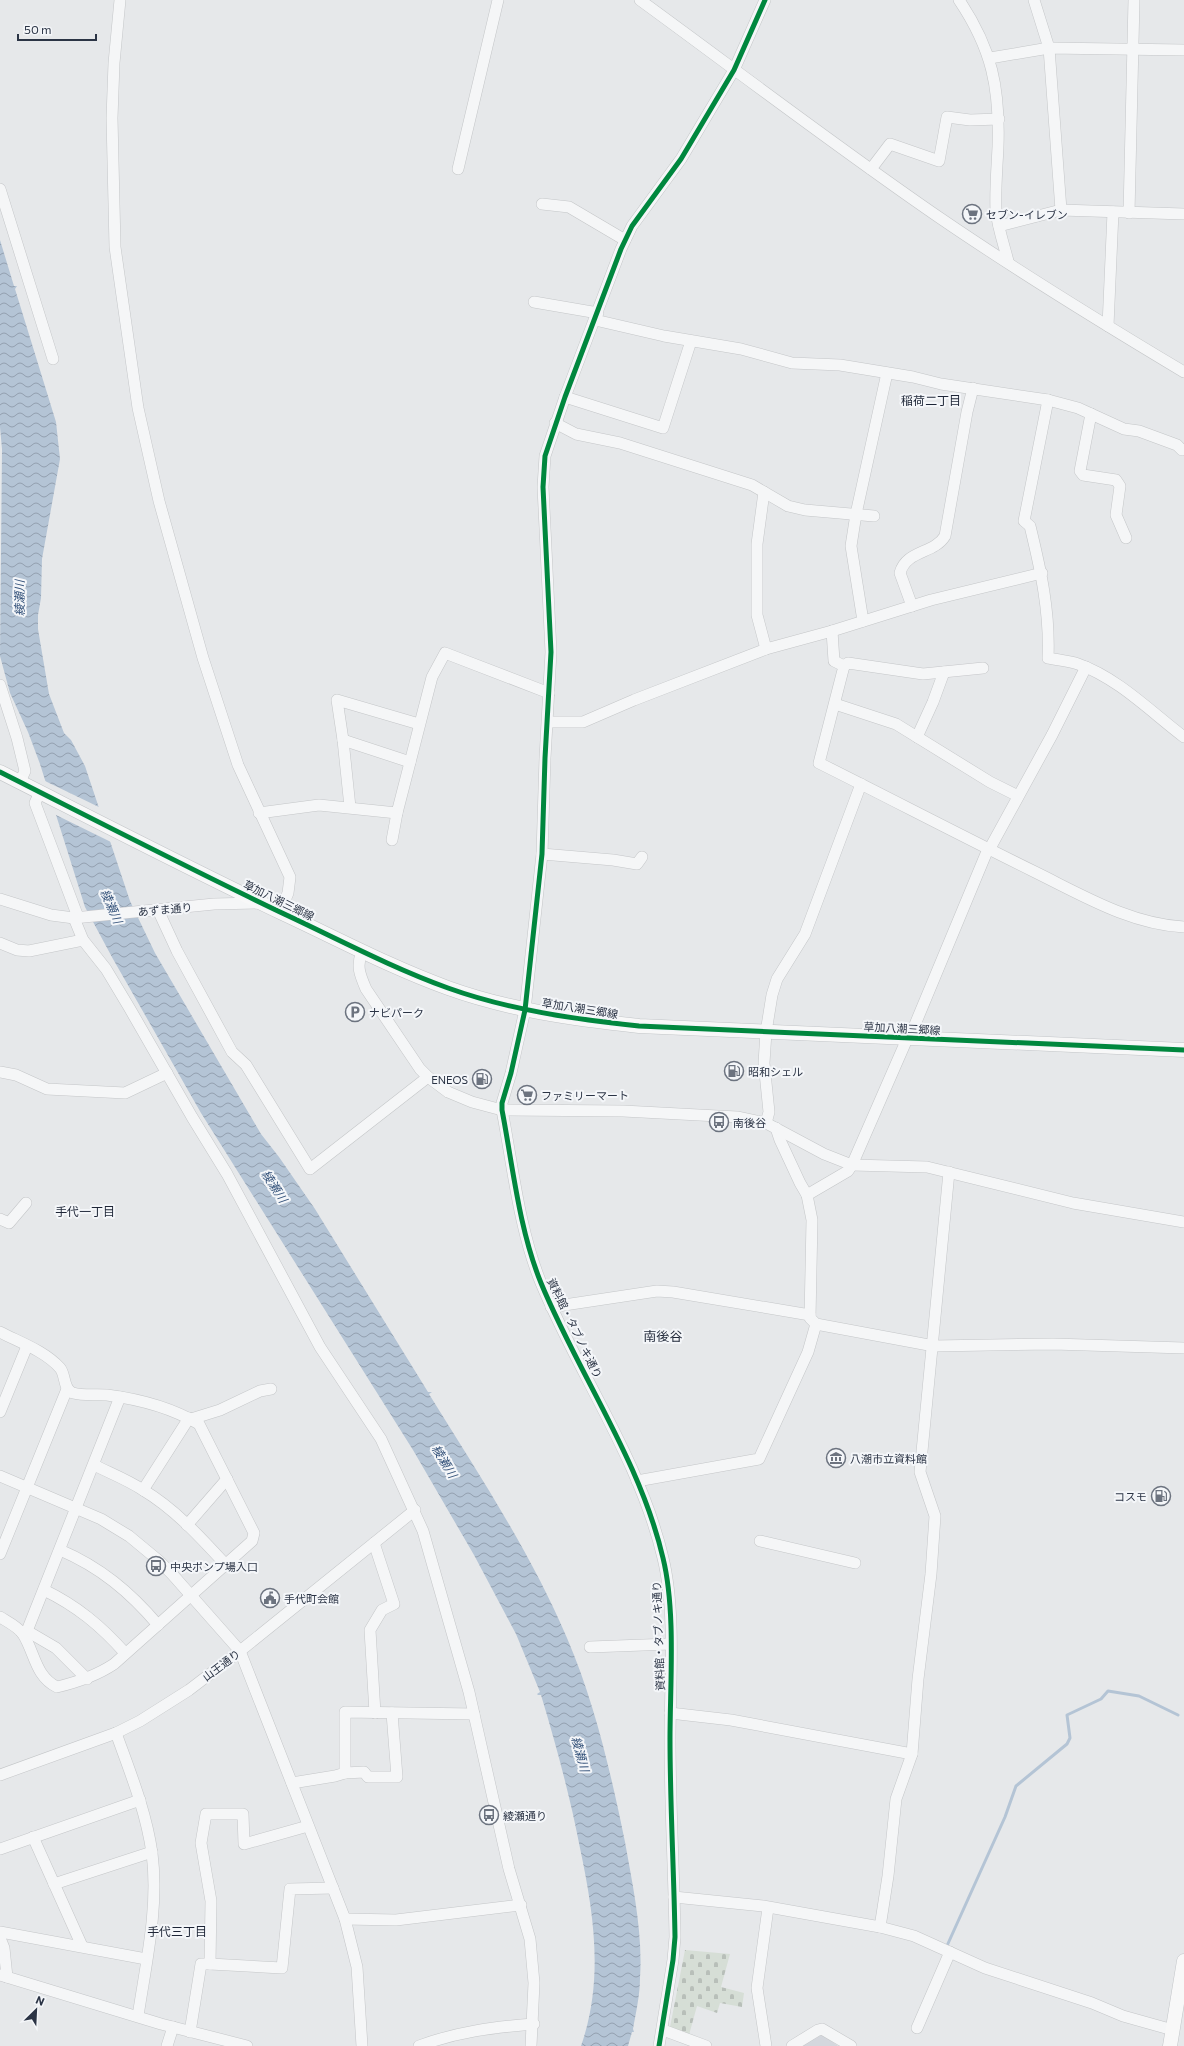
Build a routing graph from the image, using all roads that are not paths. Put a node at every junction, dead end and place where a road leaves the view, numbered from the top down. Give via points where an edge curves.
1 (120, 0) edge
2 (498, 0) edge
3 (640, 0) edge
4 (766, 0) edge
5 (959, 0) edge
6 (1034, 0) edge
7 (1134, 0) edge
8 (1049, 48) junction
9 (1132, 49) junction
10 (1184, 50) edge
11 (990, 58) junction
12 (734, 70) junction
13 (999, 119) junction
14 (458, 169) dead end
15 (871, 169) junction
16 (0, 189) edge
17 (542, 204) dead end
18 (1061, 210) junction
19 (1113, 212) junction
20 (1129, 213) junction
21 (1184, 214) edge
22 (999, 226) junction
23 (625, 240) junction
24 (1008, 261) junction
25 (534, 302) dead end
26 (596, 317) junction
27 (1108, 326) junction
28 (691, 341) junction
29 (53, 359) dead end
30 (1184, 372) edge
31 (887, 373) junction
32 (973, 388) junction
33 (565, 397) junction
34 (1048, 400) junction
35 (1091, 414) junction
36 (555, 423) junction
37 (1182, 450) dead end
38 (764, 492) junction
39 (856, 514) junction
40 (874, 516) dead end
41 (1126, 538) dead end
42 (1042, 573) junction
43 (912, 606) junction
44 (863, 621) junction
45 (832, 631) junction
46 (766, 649) junction
47 (844, 666) junction
48 (1086, 667) junction
49 (983, 668) dead end
50 (944, 672) junction
51 (0, 685) edge
52 (550, 693) junction
53 (835, 704) junction
54 (548, 722) junction
55 (419, 724) junction
56 (917, 737) junction
57 (1184, 738) edge
58 (343, 740) junction
59 (410, 762) junction
60 (0, 772) edge
61 (20, 782) junction
62 (861, 784) junction
63 (37, 791) junction
64 (1018, 796) junction
65 (350, 807) junction
66 (259, 813) junction
67 (397, 813) junction
68 (392, 840) dead end
69 (988, 849) junction
70 (542, 854) junction
71 (642, 856) dead end
72 (0, 899) edge
73 (261, 903) junction
74 (152, 910) junction
75 (280, 912) junction
76 (80, 917) junction
77 (1184, 927) edge
78 (83, 940) junction
79 (0, 943) edge
80 (362, 952) junction
81 (525, 1010) junction
82 (766, 1032) junction
83 (908, 1039) junction
84 (1184, 1050) edge
85 (0, 1072) edge
86 (167, 1073) junction
87 (428, 1077) junction
88 (502, 1110) junction
89 (771, 1125) junction
90 (852, 1164) junction
91 (949, 1172) junction
92 (807, 1195) junction
93 (26, 1203) dead end
94 (0, 1219) edge
95 (1184, 1222) edge
96 (551, 1307) junction
97 (813, 1319) junction
98 (0, 1332) edge
99 (26, 1346) junction
100 (934, 1346) junction
101 (1184, 1348) edge
102 (67, 1389) junction
103 (271, 1389) dead end
104 (120, 1398) junction
105 (0, 1412) edge
106 (190, 1418) junction
107 (94, 1465) junction
108 (0, 1476) edge
109 (227, 1480) junction
110 (637, 1481) junction
111 (27, 1487) junction
112 (143, 1490) junction
113 (77, 1508) junction
114 (415, 1510) junction
115 (187, 1526) junction
116 (760, 1541) dead end
117 (374, 1543) junction
118 (60, 1550) junction
119 (0, 1554) edge
120 (855, 1563) dead end
121 (226, 1565) junction
122 (44, 1590) junction
123 (191, 1594) junction
124 (0, 1618) edge
125 (158, 1625) junction
126 (24, 1632) junction
127 (670, 1644) junction
128 (590, 1647) dead end
129 (240, 1651) junction
130 (125, 1653) junction
131 (88, 1678) junction
132 (375, 1713) junction
133 (392, 1713) junction
134 (670, 1713) junction
135 (474, 1714) junction
136 (116, 1733) junction
137 (912, 1754) junction
138 (345, 1773) junction
139 (0, 1775) edge
140 (292, 1783) junction
141 (140, 1800) junction
142 (308, 1826) junction
143 (33, 1837) junction
144 (0, 1849) edge
145 (152, 1852) junction
146 (54, 1884) junction
147 (333, 1888) junction
148 (674, 1896) junction
149 (521, 1905) junction
150 (768, 1908) junction
151 (345, 1919) junction
152 (880, 1927) junction
153 (0, 1932) edge
154 (0, 1938) edge
155 (82, 1946) junction
156 (946, 1950) junction
157 (146, 1958) junction
158 (1184, 1961) edge
159 (210, 1964) junction
160 (3, 1976) edge
161 (1181, 2007) edge
162 (138, 2016) junction
163 (534, 2024) junction
164 (173, 2027) junction
165 (917, 2028) dead end
166 (663, 2030) junction
167 (1173, 2030) junction
168 (190, 2032) junction
169 (167, 2046) edge
170 (248, 2046) edge
171 (362, 2046) edge
172 (419, 2046) edge
173 (531, 2046) edge
174 (659, 2046) edge
175 (706, 2046) edge
176 (766, 2046) edge
177 (792, 2046) edge
178 (851, 2046) edge
179 (1170, 2046) edge

1 - 66 street via 112,118 115,247 138,408 161,509 203,658 238,766
2 - 14 street
3 - 12 street
4 - 12 street
5 - 11 street via 980,35
6 - 8 street
7 - 9 street
8 - 9 street
8 - 11 street
8 - 18 street
9 - 10 street
9 - 20 street
11 - 13 street
12 - 15 street
12 - 23 street via 680,159 632,226
13 - 15 street via 970,120 947,117 938,161 890,144
13 - 22 street via 996,196
15 - 24 street via 940,218
16 - 29 street
17 - 23 street via 569,207
18 - 19 street
18 - 22 street
19 - 20 street
19 - 27 street
20 - 21 street
22 - 24 street
23 - 26 street
24 - 27 street
25 - 26 street
26 - 28 street
26 - 33 street
27 - 30 street
28 - 31 street via 741,349 792,363 840,365
28 - 33 street via 663,428
31 - 32 street
31 - 39 street
32 - 34 street
32 - 43 street via 945,536 938,545 910,556 904,562 900,573
33 - 36 street
34 - 35 street
34 - 42 street via 1024,521 1030,526
35 - 37 street via 1124,429 1139,431 1177,445
35 - 41 street via 1080,471 1083,475 1116,480 1120,486 1116,515
36 - 38 street via 576,434 628,446
36 - 52 street via 543,471 551,652
38 - 39 street via 782,503 799,509
38 - 46 street via 757,544 757,615
39 - 40 street
39 - 44 street via 851,554
42 - 43 street
42 - 48 street via 1047,601 1048,658
43 - 44 street
44 - 45 street
45 - 46 street
45 - 47 street via 834,661
46 - 54 street via 583,722
47 - 50 street via 848,663 923,674
47 - 53 street
48 - 57 street via 1113,682
48 - 64 street
49 - 50 street
50 - 56 street
51 - 61 street via 25,771
52 - 54 street
52 - 55 street via 445,653 432,677
53 - 56 street via 887,720
53 - 62 street via 818,762
54 - 70 street
55 - 58 street via 337,700
55 - 59 street
56 - 64 street via 990,782
58 - 59 street
58 - 65 street
59 - 67 street
60 - 61 main road, 草加八潮三郷線
61 - 63 main road, 草加八潮三郷線
62 - 69 street
62 - 82 street via 805,934 777,979
63 - 73 main road, 草加八潮三郷線
63 - 76 street via 35,803
64 - 69 street
65 - 66 street via 319,804
65 - 67 street
66 - 75 street via 290,877 288,893
67 - 68 street
69 - 77 street via 1125,914 1157,924
69 - 83 street
70 - 71 street via 637,864
70 - 81 street
72 - 76 street, あずま通り via 51,915
73 - 74 street, あずま通り via 214,904
73 - 75 main road, 草加八潮三郷線
74 - 76 street, あずま通り
74 - 87 street via 232,1052 246,1065 310,1169
75 - 80 main road, 草加八潮三郷線
76 - 78 street
78 - 79 street via 29,951 17,950
78 - 86 street via 106,969
80 - 81 main road, 草加八潮三郷線 via 449,988
80 - 87 street via 358,965 359,975 366,989
81 - 82 main road, 草加八潮三郷線 via 639,1026
81 - 88 street
82 - 83 main road, 草加八潮三郷線
82 - 89 street via 764,1075
83 - 84 main road, 草加八潮三郷線
83 - 90 street
85 - 86 street via 16,1075 46,1089 125,1093
86 - 114 street via 227,1174 313,1334 381,1439
87 - 88 street via 448,1092
88 - 89 street via 714,1115 737,1117
88 - 96 street, 資料館・タブノキ通り via 529,1244
89 - 90 street via 824,1154
89 - 92 street
90 - 91 street via 908,1165
90 - 92 street via 848,1170
91 - 95 street via 1073,1203
91 - 100 street
92 - 97 street via 812,1220
93 - 94 street via 9,1223
96 - 97 street via 657,1291
96 - 110 street, 資料館・タブノキ通り
97 - 100 street
97 - 110 street via 808,1352 759,1459
98 - 99 street
99 - 102 street via 60,1367
99 - 105 street
100 - 101 street via 1061,1344
100 - 137 street via 920,1472 935,1516
102 - 104 street via 72,1393
102 - 111 street
103 - 106 street via 260,1391 220,1410
104 - 106 street via 159,1407
104 - 107 street
106 - 109 street via 199,1424
106 - 112 street
107 - 112 street
107 - 113 street
108 - 111 street
109 - 115 street
109 - 121 street via 254,1534 252,1541
110 - 127 street, 資料館・タブノキ通り via 657,1536 666,1572
111 - 113 street
111 - 119 street
112 - 115 street
113 - 118 street
113 - 123 street via 129,1536 158,1560
114 - 117 street, 山王通り
114 - 135 street
115 - 121 street via 200,1536
116 - 120 street
117 - 129 street, 山王通り
117 - 132 street via 394,1604 382,1610 370,1630
118 - 122 street
118 - 125 street via 80,1558 115,1581
121 - 123 street
122 - 126 street
122 - 130 street via 83,1612
123 - 125 street
123 - 129 street
124 - 126 street
125 - 130 street
126 - 131 street via 56,1648
126 - 131 street via 39,1672 52,1685 57,1687
127 - 128 street
127 - 134 street, 資料館・タブノキ通り
129 - 136 street, 山王通り via 189,1690
129 - 140 street
130 - 131 street via 114,1664
132 - 133 street
132 - 138 street via 346,1712
133 - 135 street
133 - 138 street via 397,1777 368,1777 364,1772
134 - 137 street via 731,1720
134 - 148 street, 資料館・タブノキ通り
135 - 149 street via 506,1856
136 - 139 street, 山王通り
136 - 141 street
137 - 152 street via 896,1799
138 - 140 street
140 - 142 street
141 - 143 street
141 - 145 street
142 - 147 street
142 - 159 street via 244,1844 244,1814 206,1814 201,1844 211,1901
143 - 144 street
143 - 146 street
145 - 146 street
145 - 157 street via 153,1910
146 - 155 street
147 - 151 street
147 - 159 street via 290,1889 282,1968
148 - 150 street
148 - 166 street, 資料館・タブノキ通り via 673,1960
149 - 151 street via 396,1920
149 - 163 street via 532,1953
150 - 152 street
150 - 176 street via 757,1988
151 - 171 street via 357,1967
152 - 156 street via 914,1936
153 - 155 street
154 - 160 street via 4,1948
155 - 157 street
156 - 165 street
156 - 167 street via 985,1968 1092,2002 1123,2016
157 - 162 street
158 - 161 main road
159 - 168 street via 201,1964
160 - 162 street
161 - 167 main road
162 - 164 street
163 - 172 street via 473,2030
163 - 173 street
164 - 168 street
164 - 169 street
166 - 174 street, 資料館・タブノキ通り
166 - 175 street
167 - 179 main road
168 - 170 street
177 - 178 street via 822,2029

